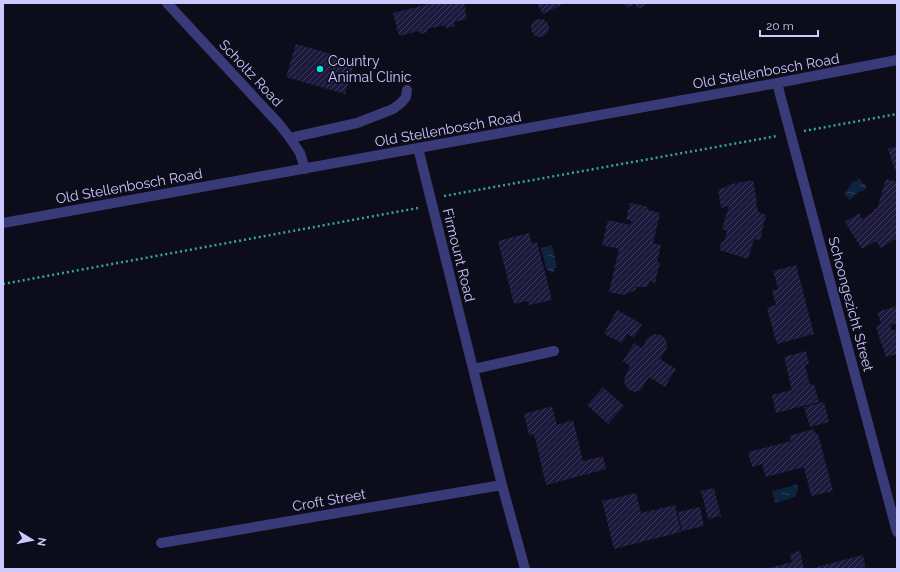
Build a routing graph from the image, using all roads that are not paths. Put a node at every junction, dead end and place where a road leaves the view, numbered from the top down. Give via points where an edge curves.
1 (167, 3) edge
2 (897, 60) edge
3 (777, 83) junction
4 (407, 90) dead end
5 (290, 138) junction
6 (418, 148) junction
7 (305, 169) junction
8 (3, 223) edge
9 (554, 351) dead end
10 (474, 369) junction
11 (502, 485) junction
12 (897, 532) edge
13 (161, 543) dead end
14 (525, 569) edge

1 - 5 street, Scholtz Road
2 - 3 street, Old Stellenbosch Road
3 - 6 street, Old Stellenbosch Road
3 - 12 street, Schoongezicht Street
4 - 5 street via 406,97 393,109 357,123
5 - 7 street, Scholtz Road via 300,152
6 - 7 street, Old Stellenbosch Road
6 - 10 street, Firmount Road
7 - 8 street, Old Stellenbosch Road
9 - 10 street
10 - 11 street, Firmount Road
11 - 13 street, Croft Street
11 - 14 street, Firmount Road

